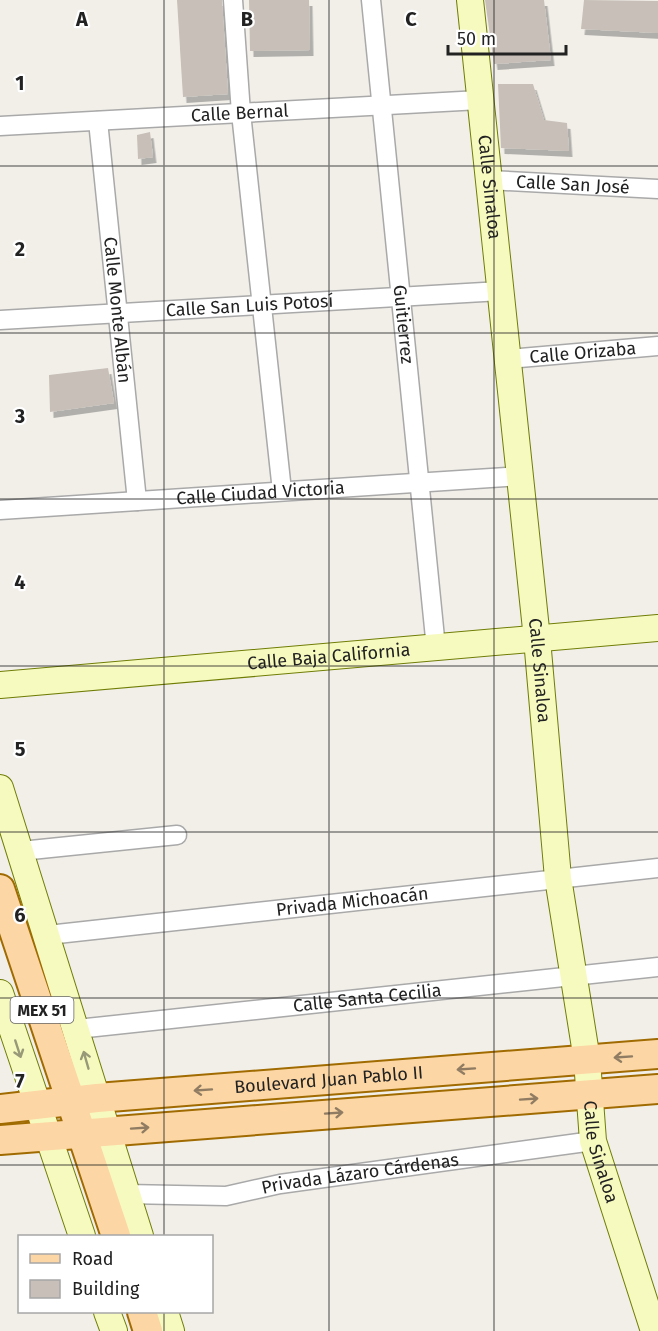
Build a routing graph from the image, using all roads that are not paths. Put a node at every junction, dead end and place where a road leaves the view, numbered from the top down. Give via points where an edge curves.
1 (232, 0) edge
2 (371, 0) edge
3 (470, 0) edge
4 (480, 99) junction
5 (382, 105) junction
6 (241, 113) junction
7 (98, 121) junction
8 (0, 126) edge
9 (489, 180) junction
10 (658, 189) edge
11 (501, 291) junction
12 (401, 298) junction
13 (262, 307) junction
14 (118, 314) junction
15 (0, 320) edge
16 (658, 346) edge
17 (508, 359) junction
18 (520, 476) junction
19 (420, 483) junction
20 (282, 491) junction
21 (137, 501) junction
22 (0, 510) edge
23 (658, 628) edge
24 (537, 639) junction
25 (436, 648) junction
26 (0, 685) edge
27 (0, 788) edge
28 (177, 835) dead end
29 (21, 850) junction
30 (658, 867) edge
31 (558, 878) junction
32 (0, 889) edge
33 (48, 935) junction
34 (658, 967) edge
35 (572, 976) junction
36 (0, 993) edge
37 (77, 1029) junction
38 (658, 1054) edge
39 (587, 1060) junction
40 (658, 1089) edge
41 (590, 1094) junction
42 (85, 1100) junction
43 (37, 1104) junction
44 (0, 1109) edge
45 (94, 1132) junction
46 (49, 1136) junction
47 (0, 1140) edge
48 (593, 1141) junction
49 (126, 1194) junction
50 (82, 1235) edge
51 (116, 1235) edge
52 (140, 1235) edge
53 (108, 1313) edge
54 (143, 1313) edge
55 (166, 1313) edge
56 (114, 1331) edge
57 (148, 1331) edge
58 (171, 1331) edge
59 (654, 1331) edge

1 - 6 street
2 - 5 street, Guitierrez
3 - 4 street, Calle Sinaloa
4 - 5 street, Calle Bernal
4 - 9 street, Calle Sinaloa
5 - 6 street, Calle Bernal
5 - 12 street, Guitierrez
6 - 7 street, Calle Bernal
6 - 13 street
7 - 8 street, Calle Bernal
7 - 14 street, Calle Monte Albán
9 - 10 street, Calle San José
9 - 11 street, Calle Sinaloa
11 - 12 street, Calle San Luis Potosí
11 - 17 street, Calle Sinaloa
12 - 13 street, Calle San Luis Potosí
12 - 19 street, Guitierrez
13 - 14 street, Calle San Luis Potosí
13 - 20 street
14 - 15 street, Calle San Luis Potosí
14 - 21 street, Calle Monte Albán
16 - 17 street, Calle Orizaba
17 - 18 street, Calle Sinaloa
18 - 19 street, Calle Ciudad Victoria
18 - 24 street, Calle Sinaloa
19 - 20 street, Calle Ciudad Victoria
19 - 25 street, Guitierrez
20 - 21 street, Calle Ciudad Victoria
21 - 22 street, Calle Ciudad Victoria
23 - 24 street, Calle Baja California
24 - 25 street, Calle Baja California
24 - 31 street, Calle Sinaloa
25 - 26 street, Calle Baja California
27 - 29 street
28 - 29 street
29 - 33 street
30 - 31 street, Privada Michoacán
31 - 33 street, Privada Michoacán
31 - 35 street, Calle Sinaloa
32 - 42 main road, MEX 51
33 - 37 street
34 - 35 street, Calle Santa Cecilia
35 - 37 street, Calle Santa Cecilia
35 - 39 street, Calle Sinaloa
36 -> 43 street
42 -> 37 street
38 -> 39 main road, Boulevard Juan Pablo II
39 - 41 street, Calle Sinaloa
39 -> 42 main road, Boulevard Juan Pablo II
40 - 41 main road, Boulevard Juan Pablo II
45 -> 41 main road, Boulevard Juan Pablo II
41 - 48 street, Calle Sinaloa
42 - 43 main road, Boulevard Juan Pablo II
42 - 45 main road, MEX 51
43 - 44 main road, Boulevard Juan Pablo II
43 - 46 street
45 - 46 main road, Boulevard Juan Pablo II
45 - 49 street
45 - 51 main road, MEX 51
46 - 47 main road, Boulevard Juan Pablo II
46 - 50 street
48 - 49 street, Privada Lázaro Cárdenas via 280,1184 226,1196
48 - 59 street, Calle Sinaloa
49 - 52 street
53 - 56 street
54 - 57 main road
55 - 58 street

